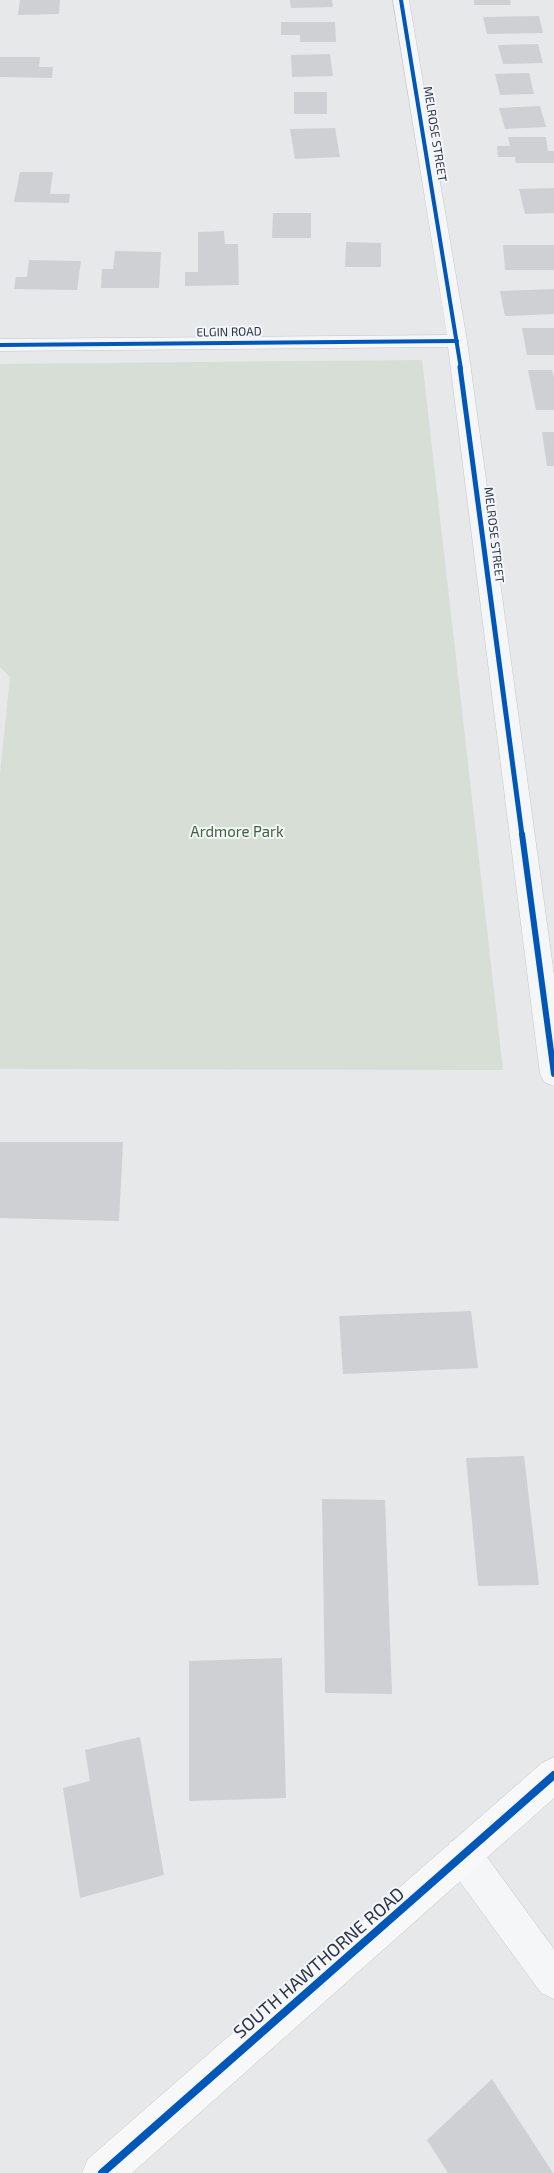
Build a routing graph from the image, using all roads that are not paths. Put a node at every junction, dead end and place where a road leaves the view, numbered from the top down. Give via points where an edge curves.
1 (401, 0) edge
2 (457, 341) junction
3 (0, 345) edge
4 (554, 1074) edge
5 (554, 1775) edge
6 (464, 1855) junction
7 (554, 1980) edge
8 (102, 2173) edge

1 - 2 street, MELROSE STREET
2 - 3 street, ELGIN ROAD
2 - 4 street, MELROSE STREET
5 - 6 main road, SOUTH HAWTHORNE ROAD
6 - 7 street
6 - 8 main road, SOUTH HAWTHORNE ROAD

